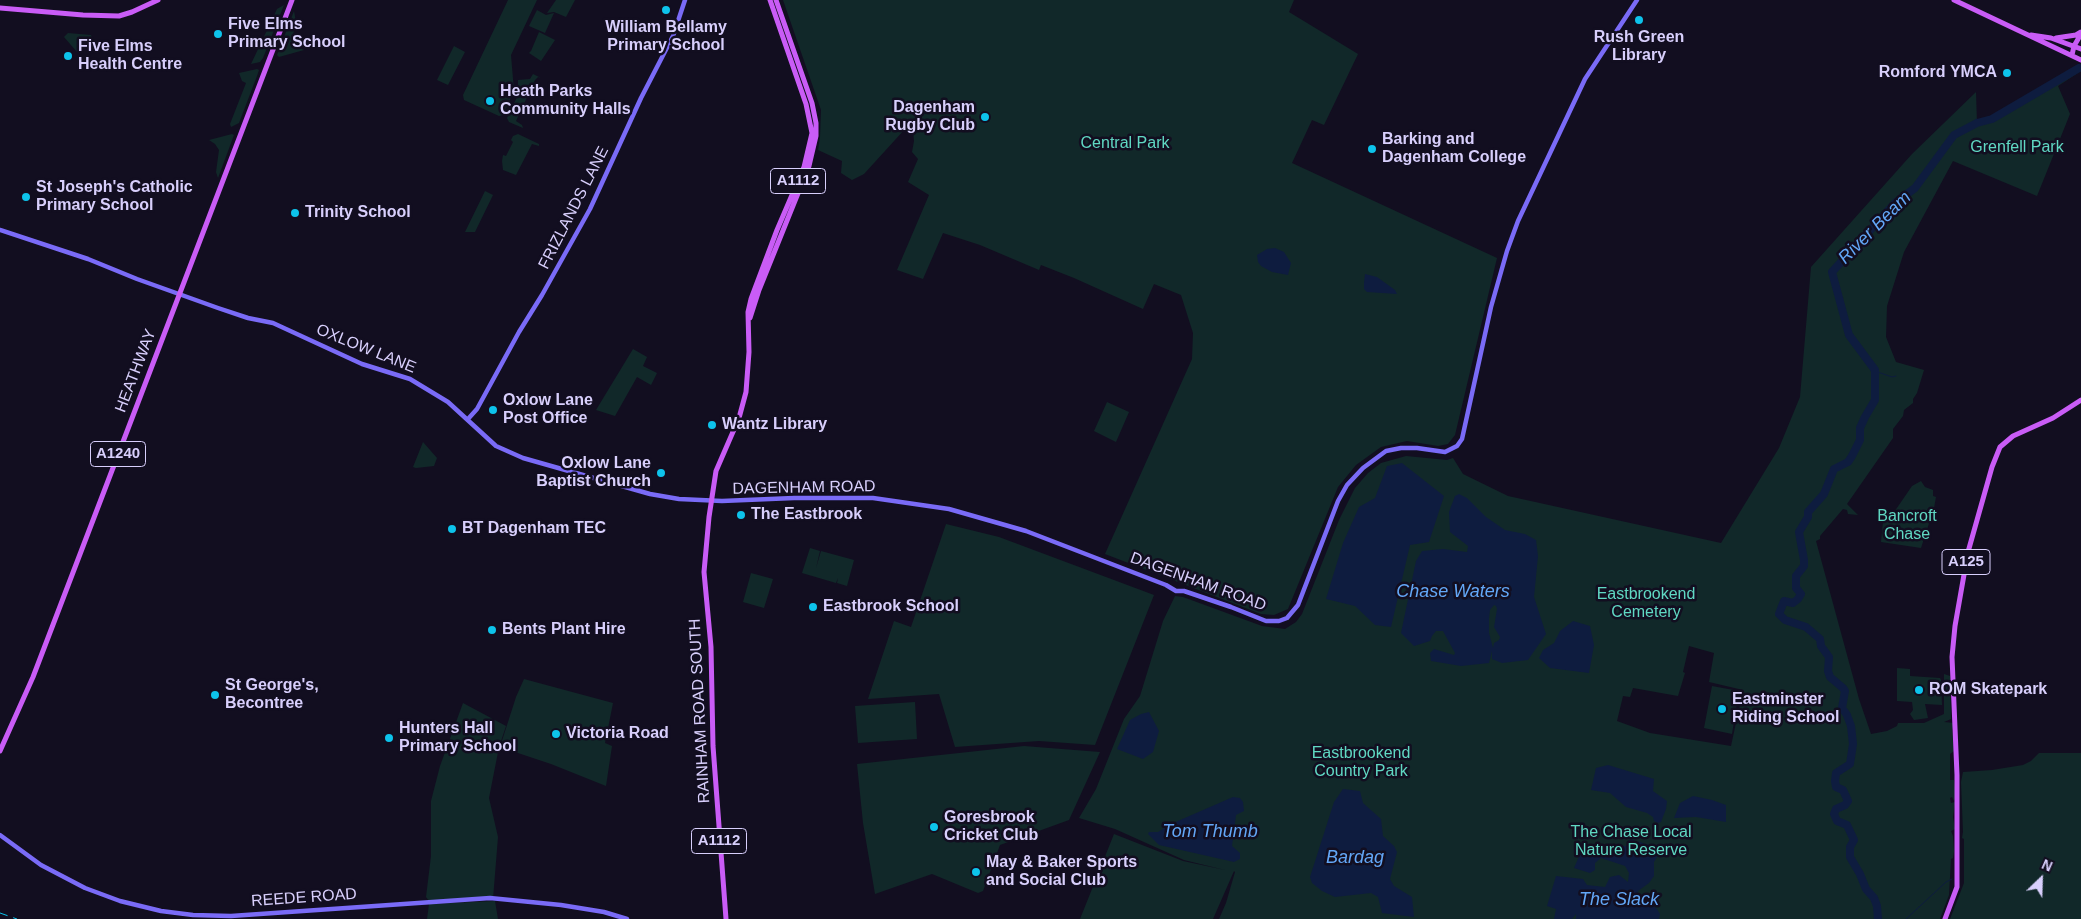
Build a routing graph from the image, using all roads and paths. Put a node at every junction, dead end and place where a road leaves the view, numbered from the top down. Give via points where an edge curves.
1 (158, 0) edge
2 (292, 0) edge
3 (685, 0) edge
4 (770, 0) edge
5 (776, 0) edge
6 (1637, 0) edge
7 (1954, 0) edge
8 (0, 8) edge
9 (2081, 33) edge
10 (2030, 35) junction
11 (2051, 38) junction
12 (2079, 48) edge
13 (2073, 55) junction
14 (2081, 60) edge
15 (0, 230) edge
16 (179, 294) junction
17 (749, 322) junction
18 (2081, 400) edge
19 (468, 419) junction
20 (711, 501) junction
21 (0, 751) edge
22 (0, 835) edge
23 (627, 919) edge
24 (726, 919) edge
25 (1945, 919) edge

1 - 8 main road via 119,16
2 - 16 main road, HEATHWAY / A1240
3 - 19 street, FRIZLANDS LANE via 673,36 587,215 477,409
4 - 17 main road, A1112 via 806,104 811,141 804,167 755,287 748,312
5 - 17 main road, A1112 via 812,104 816,136 809,166
6 - 20 street, DAGENHAM ROAD via 1585,79 1518,221 1491,306 1462,439 1457,446 1445,452 1417,448 1386,451 1363,468 1338,501 1304,592 1287,618 1278,622 1266,621 1184,591 1176,591 1026,532 949,509 866,498
7 - 10 main road
9 - 11 main road
9 - 12 main road
10 - 11 main road
10 - 13 main road
11 - 12 main road
12 - 13 main road
13 - 14 main road
15 - 16 street, OXLOW LANE
16 - 19 street, OXLOW LANE via 272,323 362,364 410,380 448,402
16 - 21 main road, HEATHWAY / A1240 via 32,677
17 - 20 main road, A1112 via 746,392 739,418 716,471
18 - 25 main road, A125 via 2053,418 2012,436 2000,447 1968,552 1952,657 1957,887
19 - 20 street, OXLOW LANE via 488,440 510,454 650,494
20 - 24 main road, RAINHAM ROAD SOUTH / A1112 via 704,572
22 - 23 street, REEDE ROAD via 40,865 78,885 120,901 161,911 231,916 490,898 561,905

